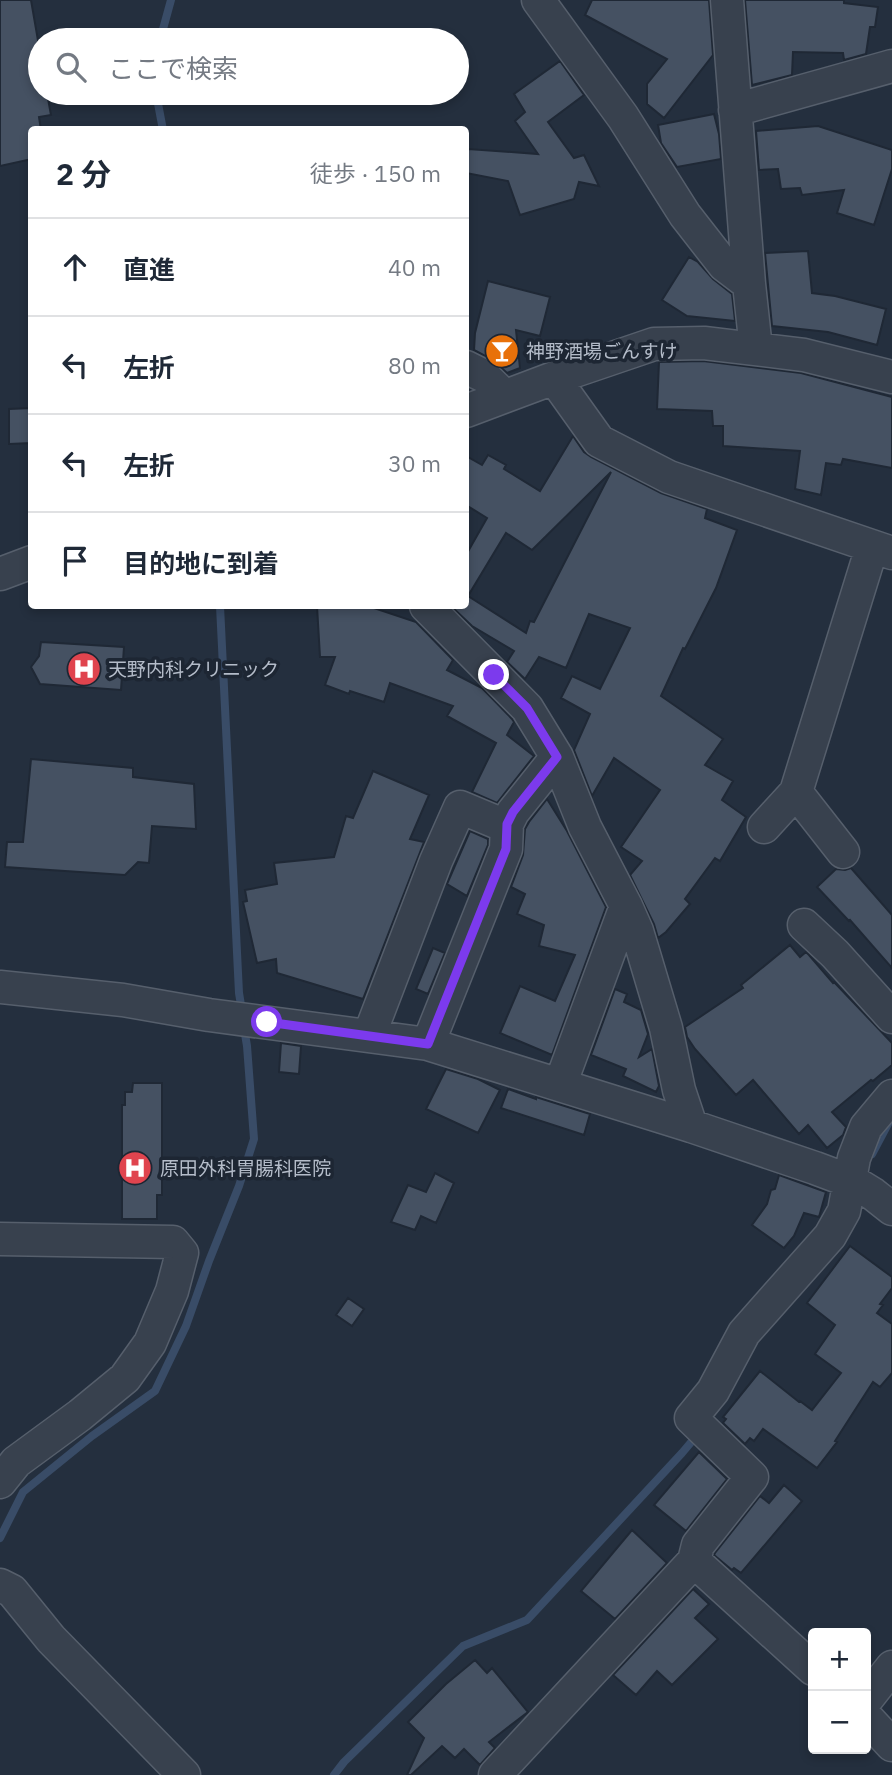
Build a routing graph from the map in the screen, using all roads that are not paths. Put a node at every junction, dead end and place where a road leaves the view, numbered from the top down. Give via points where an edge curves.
1 (538, 0) edge
2 (727, 0) edge
3 (892, 66) edge
4 (735, 110) junction
5 (749, 284) junction
6 (756, 349) junction
7 (469, 368) edge
8 (892, 377) edge
9 (554, 378) junction
10 (504, 396) junction
11 (469, 410) edge
12 (882, 550) edge
13 (28, 564) edge
14 (0, 574) edge
15 (429, 609) edge
16 (557, 757) junction
17 (796, 792) junction
18 (507, 824) junction
19 (764, 827) dead end
20 (843, 852) dead end
21 (626, 906) junction
22 (804, 925) dead end
23 (0, 987) edge
24 (892, 1017) edge
25 (369, 1036) junction
26 (428, 1044) junction
27 (560, 1085) junction
28 (892, 1096) edge
29 (691, 1126) junction
30 (849, 1180) junction
31 (892, 1209) edge
32 (0, 1239) edge
33 (0, 1482) edge
34 (694, 1561) junction
35 (0, 1586) edge
36 (808, 1664) edge
37 (892, 1667) edge
38 (871, 1694) edge
39 (871, 1722) edge
40 (892, 1745) edge
41 (184, 1775) edge
42 (495, 1775) edge

1 - 5 street via 623,117 685,215 724,265
2 - 4 street
3 - 4 street
4 - 5 street
5 - 6 street
6 - 8 street via 804,355
6 - 9 street via 654,344
7 - 10 street
9 - 10 street
9 - 12 street via 599,441 669,477
10 - 11 street
12 - 17 street
13 - 14 street
15 - 16 street via 527,708
16 - 18 street
16 - 21 street via 585,827
17 - 19 street
17 - 20 street
18 - 25 street via 460,807
18 - 26 street via 506,849
21 - 27 street
21 - 29 street via 659,1004
22 - 24 street via 844,945
23 - 25 street
25 - 26 street
26 - 27 street
27 - 29 street
28 - 30 street via 866,1127
29 - 30 street
30 - 31 street
30 - 34 street via 844,1211 830,1236 744,1333 713,1391 691,1418 752,1477 698,1545
32 - 33 street via 173,1242 182,1253 150,1343 125,1378 16,1462
34 - 36 street
34 - 42 street
35 - 41 street via 12,1591 51,1639
37 - 38 street
39 - 40 street

